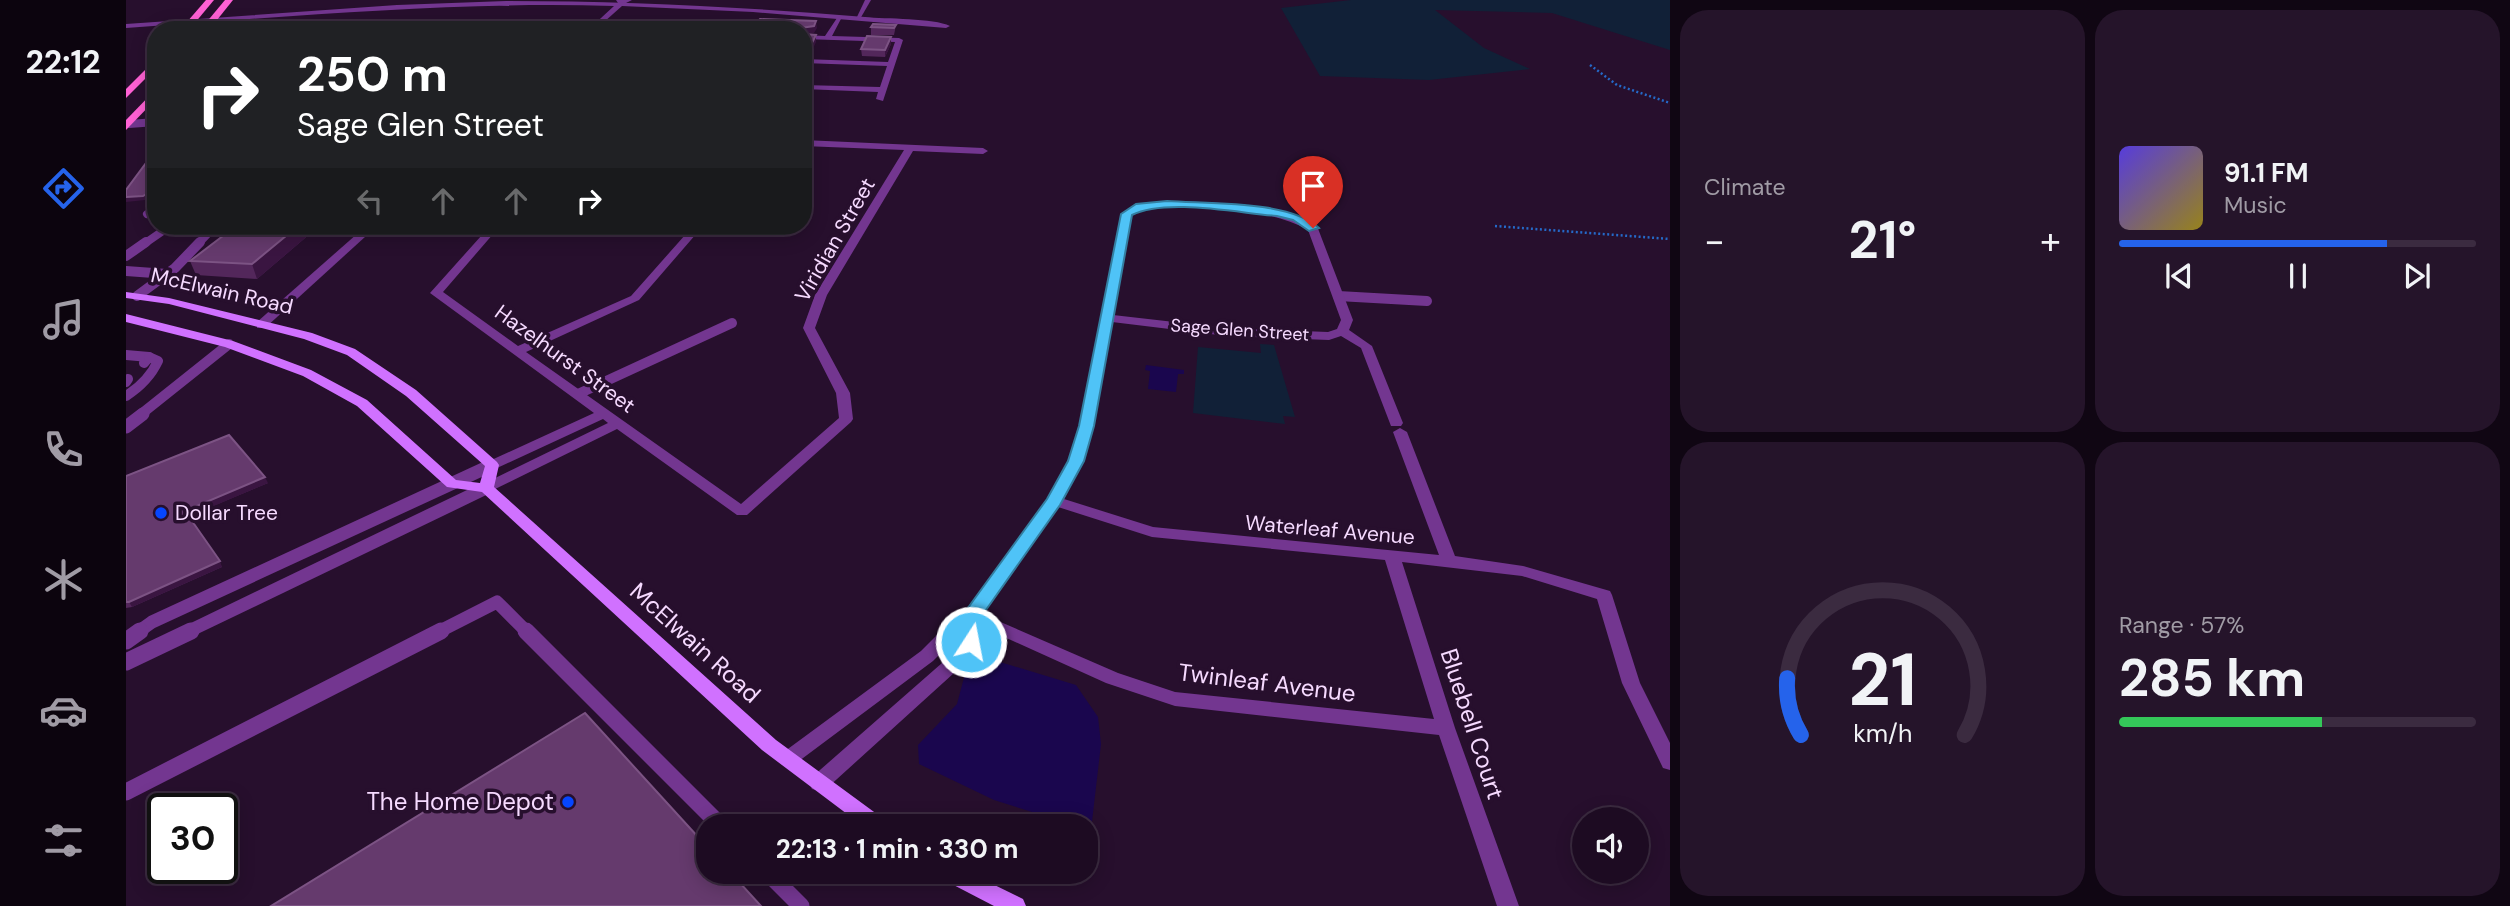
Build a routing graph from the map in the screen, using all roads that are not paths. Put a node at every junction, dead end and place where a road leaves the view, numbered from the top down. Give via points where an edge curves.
1 (210, 0) edge
2 (229, 0) edge
3 (629, 0) edge
4 (868, 0) edge
5 (619, 2) edge
6 (839, 17) junction
7 (856, 18) junction
8 (192, 21) edge
9 (211, 21) joint
10 (600, 21) edge
11 (147, 25) edge
12 (126, 26) edge
13 (946, 26) dead end
14 (812, 37) edge
15 (827, 38) junction
16 (842, 38) junction
17 (812, 61) edge
18 (891, 64) junction
19 (147, 72) edge
20 (812, 88) edge
21 (126, 95) edge
22 (147, 103) edge
23 (147, 123) edge
24 (127, 126) edge
25 (812, 143) edge
26 (910, 148) junction
27 (983, 151) dead end
28 (157, 235) edge
29 (206, 235) edge
30 (362, 235) edge
31 (487, 235) edge
32 (690, 235) edge
33 (126, 256) edge
34 (126, 271) edge
35 (167, 274) junction
36 (132, 295) edge
37 (1338, 296) junction
38 (1427, 301) dead end
39 (126, 318) edge
40 (1108, 318) junction
41 (732, 323) dead end
42 (261, 325) junction
43 (1342, 331) junction
44 (229, 345) junction
45 (517, 351) junction
46 (126, 355) edge
47 (578, 394) junction
48 (126, 396) edge
49 (604, 413) junction
50 (618, 423) junction
51 (126, 427) edge
52 (499, 463) junction
53 (452, 484) junction
54 (486, 488) junction
55 (1055, 501) junction
56 (742, 512) joint
57 (1392, 556) junction
58 (1449, 561) junction
59 (972, 616) junction
60 (126, 641) edge
61 (126, 662) edge
62 (914, 666) junction
63 (934, 681) junction
64 (1446, 728) junction
65 (788, 759) junction
66 (1670, 762) edge
67 (819, 783) junction
68 (126, 792) edge
69 (709, 814) edge
70 (862, 814) edge
71 (779, 884) edge
72 (972, 884) edge
73 (801, 906) edge
74 (1015, 906) edge
75 (1508, 906) edge

1 - 8 main road
2 - 9 main road
3 - 5 street
4 - 7 street
5 - 6 street
5 - 9 street via 477,4
5 - 10 street
6 - 7 street
6 - 15 street
7 - 13 street
7 - 16 street
11 - 12 street
14 - 15 street
15 - 16 street
16 - 18 street via 899,40
17 - 18 street
18 - 20 street via 882,94
19 - 21 main road
22 - 24 main road
23 - 24 lane
25 - 26 street
26 - 27 street
26 - 56 street, Viridian Street via 821,295 809,328 843,393 846,419
28 - 33 lane
29 - 35 lane
30 - 42 street
31 - 45 street, Hazelhurst Street via 436,293
32 - 45 street via 635,298
34 - 35 lane
35 - 36 lane
36 - 42 main road, McElwain Road
37 - 38 lane
37 - 40 street via 1313,228 1307,223 1277,213 1154,205 1127,214
37 - 43 street via 1347,320
39 - 44 main road
40 - 43 street, Sage Glen Street via 1227,332 1329,336
40 - 55 street via 1080,450
41 - 47 lane
42 - 52 main road, McElwain Road via 351,352
43 - 58 street via 1366,346
44 - 51 lane
44 - 53 main road via 307,373 353,398
45 - 47 street, Hazelhurst Street
46 - 48 lane via 158,361 142,384
47 - 49 street, Hazelhurst Street
49 - 50 street, Hazelhurst Street
49 - 52 street
50 - 54 street
50 - 56 street, Hazelhurst Street
52 - 53 lane
52 - 54 main road
53 - 54 main road
53 - 60 lane via 152,622
54 - 61 lane
54 - 65 main road, McElwain Road via 690,676
55 - 57 street, Waterleaf Avenue via 1152,532
55 - 59 street
57 - 58 street, Waterleaf Avenue
57 - 64 street, Bluebell Court
58 - 66 street, Waterleaf Avenue via 1523,571 1604,594 1631,683
59 - 62 street
59 - 63 street via 971,642
59 - 64 street, Twinleaf Avenue via 1112,678 1175,699
62 - 63 street
62 - 65 street
63 - 67 street
64 - 75 street, Bluebell Court
65 - 67 main road, McElwain Road
67 - 70 main road, McElwain Road
68 - 69 lane via 497,602
71 - 73 lane
72 - 74 main road

